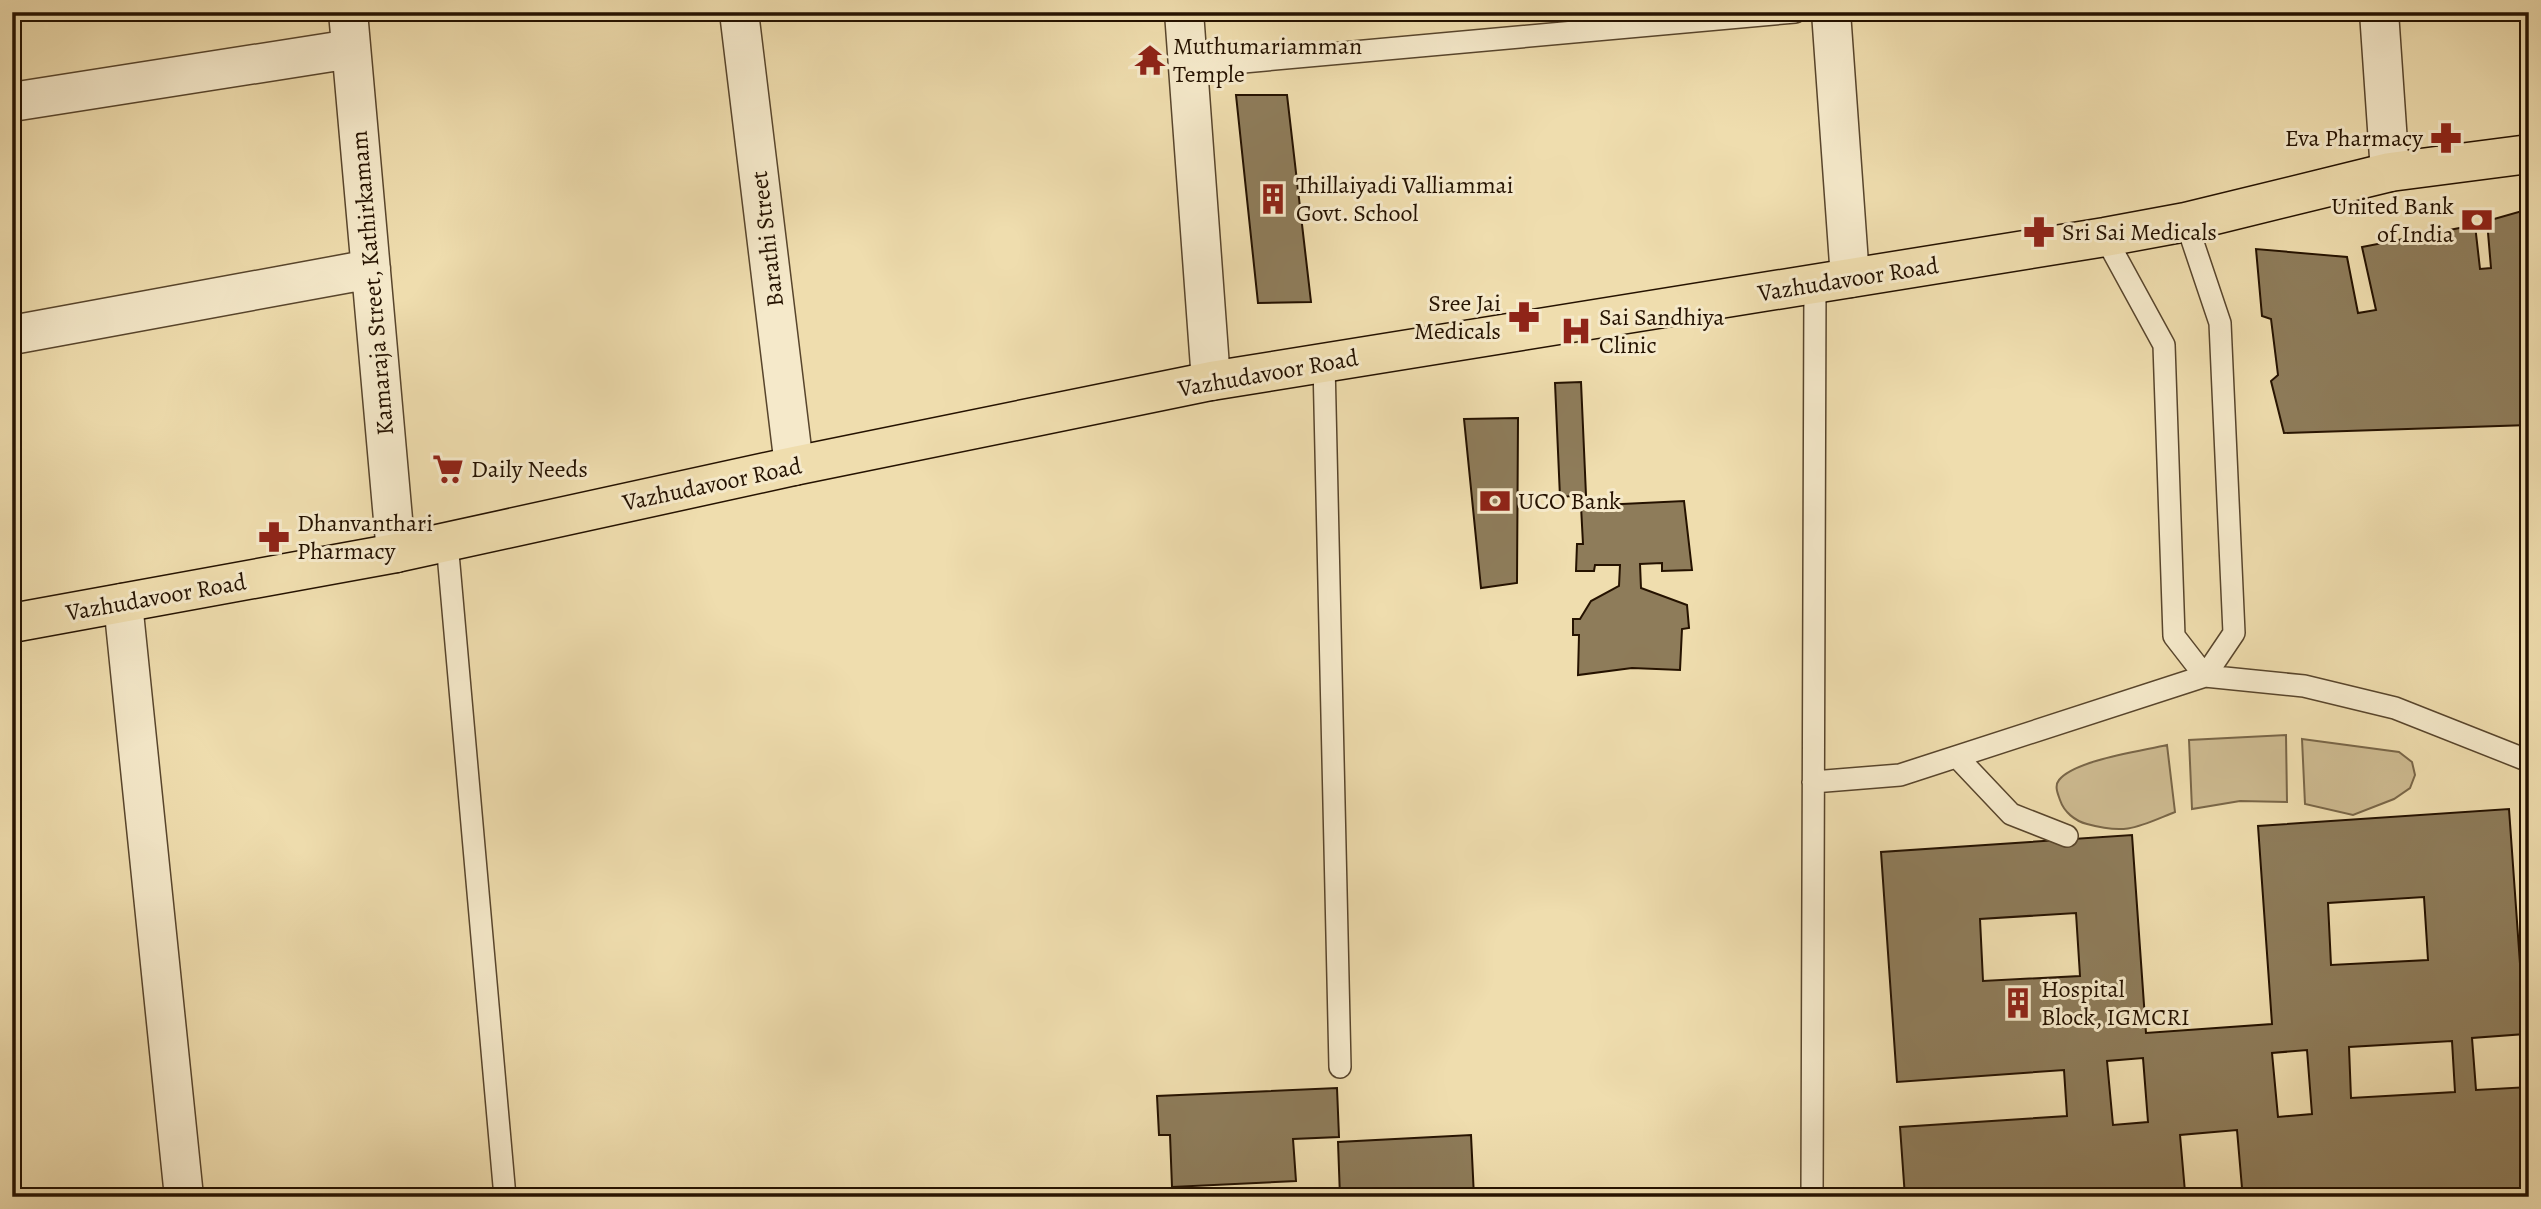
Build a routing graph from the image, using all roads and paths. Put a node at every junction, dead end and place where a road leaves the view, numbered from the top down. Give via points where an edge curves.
1 (739, 12) edge
2 (1184, 12) edge
3 (1795, 12) edge
4 (1831, 12) edge
5 (2379, 12) edge
6 (350, 31) edge
7 (1188, 67) junction
8 (12, 103) edge
9 (2529, 154) edge
10 (2390, 172) junction
11 (2186, 222) junction
12 (2105, 237) junction
13 (371, 270) junction
14 (1833, 281) junction
15 (12, 335) edge
16 (1324, 363) junction
17 (1211, 381) junction
18 (794, 466) junction
19 (447, 542) junction
20 (396, 553) junction
21 (123, 603) junction
22 (12, 623) edge
23 (2205, 676) junction
24 (1958, 758) junction
25 (2529, 761) edge
26 (1813, 782) junction
27 (2067, 836) dead end
28 (1340, 1067) dead end
29 (184, 1197) edge
30 (505, 1197) edge
31 (1812, 1197) edge

1 - 18 street, Barathi Street
2 - 7 street
3 - 7 lane
4 - 14 street
5 - 10 street
6 - 8 street
6 - 13 street, Kamaraja Street, Kathirkamam
7 - 17 street
9 - 10 main road, Vazhudavoor Road
10 - 11 main road, Vazhudavoor Road
11 - 12 main road, Vazhudavoor Road
11 - 23 lane via 2220,323 2234,633
12 - 14 main road, Vazhudavoor Road
12 - 23 lane via 2164,345 2174,636
13 - 15 street
13 - 20 street, Kamaraja Street, Kathirkamam
14 - 16 main road, Vazhudavoor Road
14 - 26 lane
16 - 17 main road, Vazhudavoor Road
16 - 28 lane
17 - 18 main road, Vazhudavoor Road
18 - 19 main road, Vazhudavoor Road
19 - 20 main road, Vazhudavoor Road
19 - 30 lane
20 - 21 main road, Vazhudavoor Road
21 - 22 main road, Vazhudavoor Road
21 - 29 street
23 - 24 lane
23 - 25 lane via 2304,686 2395,708
24 - 26 lane via 1900,775
24 - 27 lane via 2011,814
26 - 31 lane

